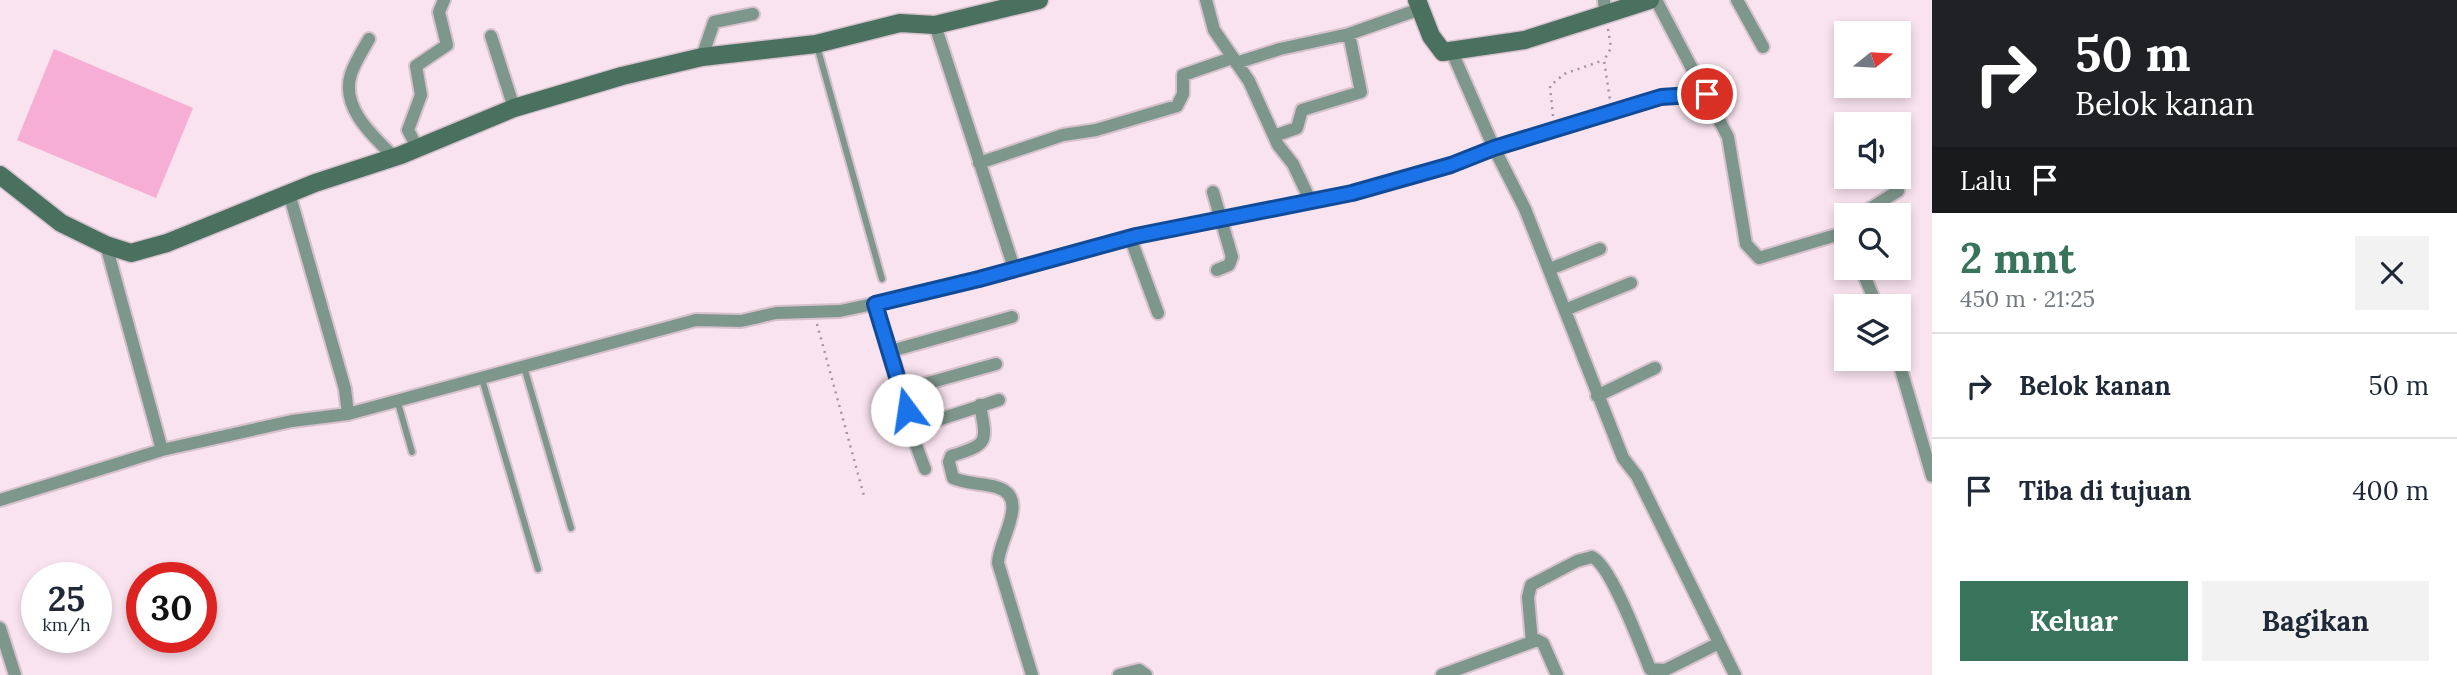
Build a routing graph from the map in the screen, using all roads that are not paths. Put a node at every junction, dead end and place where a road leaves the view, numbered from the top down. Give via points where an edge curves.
1 (444, 0) edge
2 (1039, 0) edge
3 (1206, 0) edge
4 (1650, 0) edge
5 (1656, 0) edge
6 (1737, 0) edge
7 (1419, 5) edge
8 (1605, 6) edge
9 (753, 14) dead end
10 (935, 24) junction
11 (1349, 34) junction
12 (491, 36) dead end
13 (369, 39) dead end
14 (816, 44) junction
15 (1763, 47) dead end
16 (1452, 52) junction
17 (702, 57) junction
18 (1234, 61) junction
19 (1707, 94) junction
20 (514, 108) junction
21 (1274, 136) junction
22 (1494, 148) junction
23 (418, 149) junction
24 (396, 158) junction
25 (979, 163) junction
26 (0, 175) edge
27 (1898, 191) dead end
28 (1213, 192) dead end
29 (289, 193) junction
30 (1311, 202) junction
31 (1879, 203) edge
32 (1223, 219) junction
33 (1834, 236) edge
34 (1129, 237) junction
35 (106, 245) junction
36 (1600, 249) dead end
37 (1014, 268) junction
38 (1550, 269) junction
39 (1217, 270) dead end
40 (882, 279) dead end
41 (1631, 283) dead end
42 (875, 304) junction
43 (1565, 310) junction
44 (1158, 313) dead end
45 (1012, 317) dead end
46 (891, 351) junction
47 (996, 364) dead end
48 (524, 367) junction
49 (1655, 368) dead end
50 (1902, 371) edge
51 (481, 379) junction
52 (903, 390) junction
53 (1597, 396) junction
54 (999, 400) dead end
55 (398, 403) junction
56 (980, 405) junction
57 (348, 414) junction
58 (911, 429) junction
59 (162, 450) junction
60 (412, 452) dead end
61 (925, 469) dead end
62 (1932, 475) edge
63 (0, 500) edge
64 (571, 528) dead end
65 (537, 569) dead end
66 (0, 628) edge
67 (1532, 642) junction
68 (1717, 643) junction
69 (16, 675) edge
70 (1032, 675) edge
71 (1119, 675) edge
72 (1146, 675) edge
73 (1442, 675) edge
74 (1557, 675) edge
75 (1735, 675) edge

1 - 23 street via 439,12 447,45 416,66 421,95 408,130
2 - 10 street
3 - 18 street via 1214,30
4 - 8 street
5 - 19 street
6 - 15 street
7 - 11 street
7 - 16 street via 1431,36 1443,52
8 - 16 street via 1525,40
9 - 17 street via 714,22
10 - 14 street via 900,23
10 - 25 street
11 - 18 street
11 - 21 street via 1361,92 1302,110 1297,128
12 - 20 street
13 - 24 street via 351,73 353,106 358,119
14 - 17 street
14 - 40 lane
16 - 22 street
17 - 20 street
18 - 21 street via 1249,81
18 - 25 street via 1183,75 1183,94 1177,106 1063,135
19 - 22 street via 1661,97
19 - 33 street via 1728,137 1751,253 1759,258
20 - 23 street
21 - 30 street
22 - 30 street via 1403,179
22 - 38 street
23 - 24 street
24 - 29 street
25 - 37 street
26 - 35 street via 61,223
27 - 31 street
28 - 32 street
29 - 35 street via 146,250 131,253
29 - 57 street via 345,389
30 - 32 street
32 - 34 street
32 - 39 street via 1232,262
34 - 37 street
34 - 44 street
35 - 59 street
36 - 38 street
37 - 42 street
38 - 43 street
41 - 43 street
42 - 46 street
42 - 48 street via 814,314 776,313 741,321 696,320
43 - 53 street
45 - 46 street
46 - 52 street
47 - 52 street
48 - 51 street
48 - 64 lane
49 - 53 street
50 - 62 street
51 - 55 street
51 - 65 lane
52 - 58 street
53 - 68 street via 1623,458 1637,476
54 - 56 street
55 - 57 street
55 - 60 lane
56 - 58 street
56 - 70 street via 984,442 951,456 949,462 953,478 998,487 1013,503 1012,518 998,550 999,563
57 - 59 street via 292,421
58 - 61 street
59 - 63 street
66 - 69 street
67 - 68 street via 1531,585 1592,557 1602,564 1626,610 1650,669 1665,670
67 - 73 street
67 - 74 street via 1543,643
68 - 75 street
71 - 72 street via 1139,670

